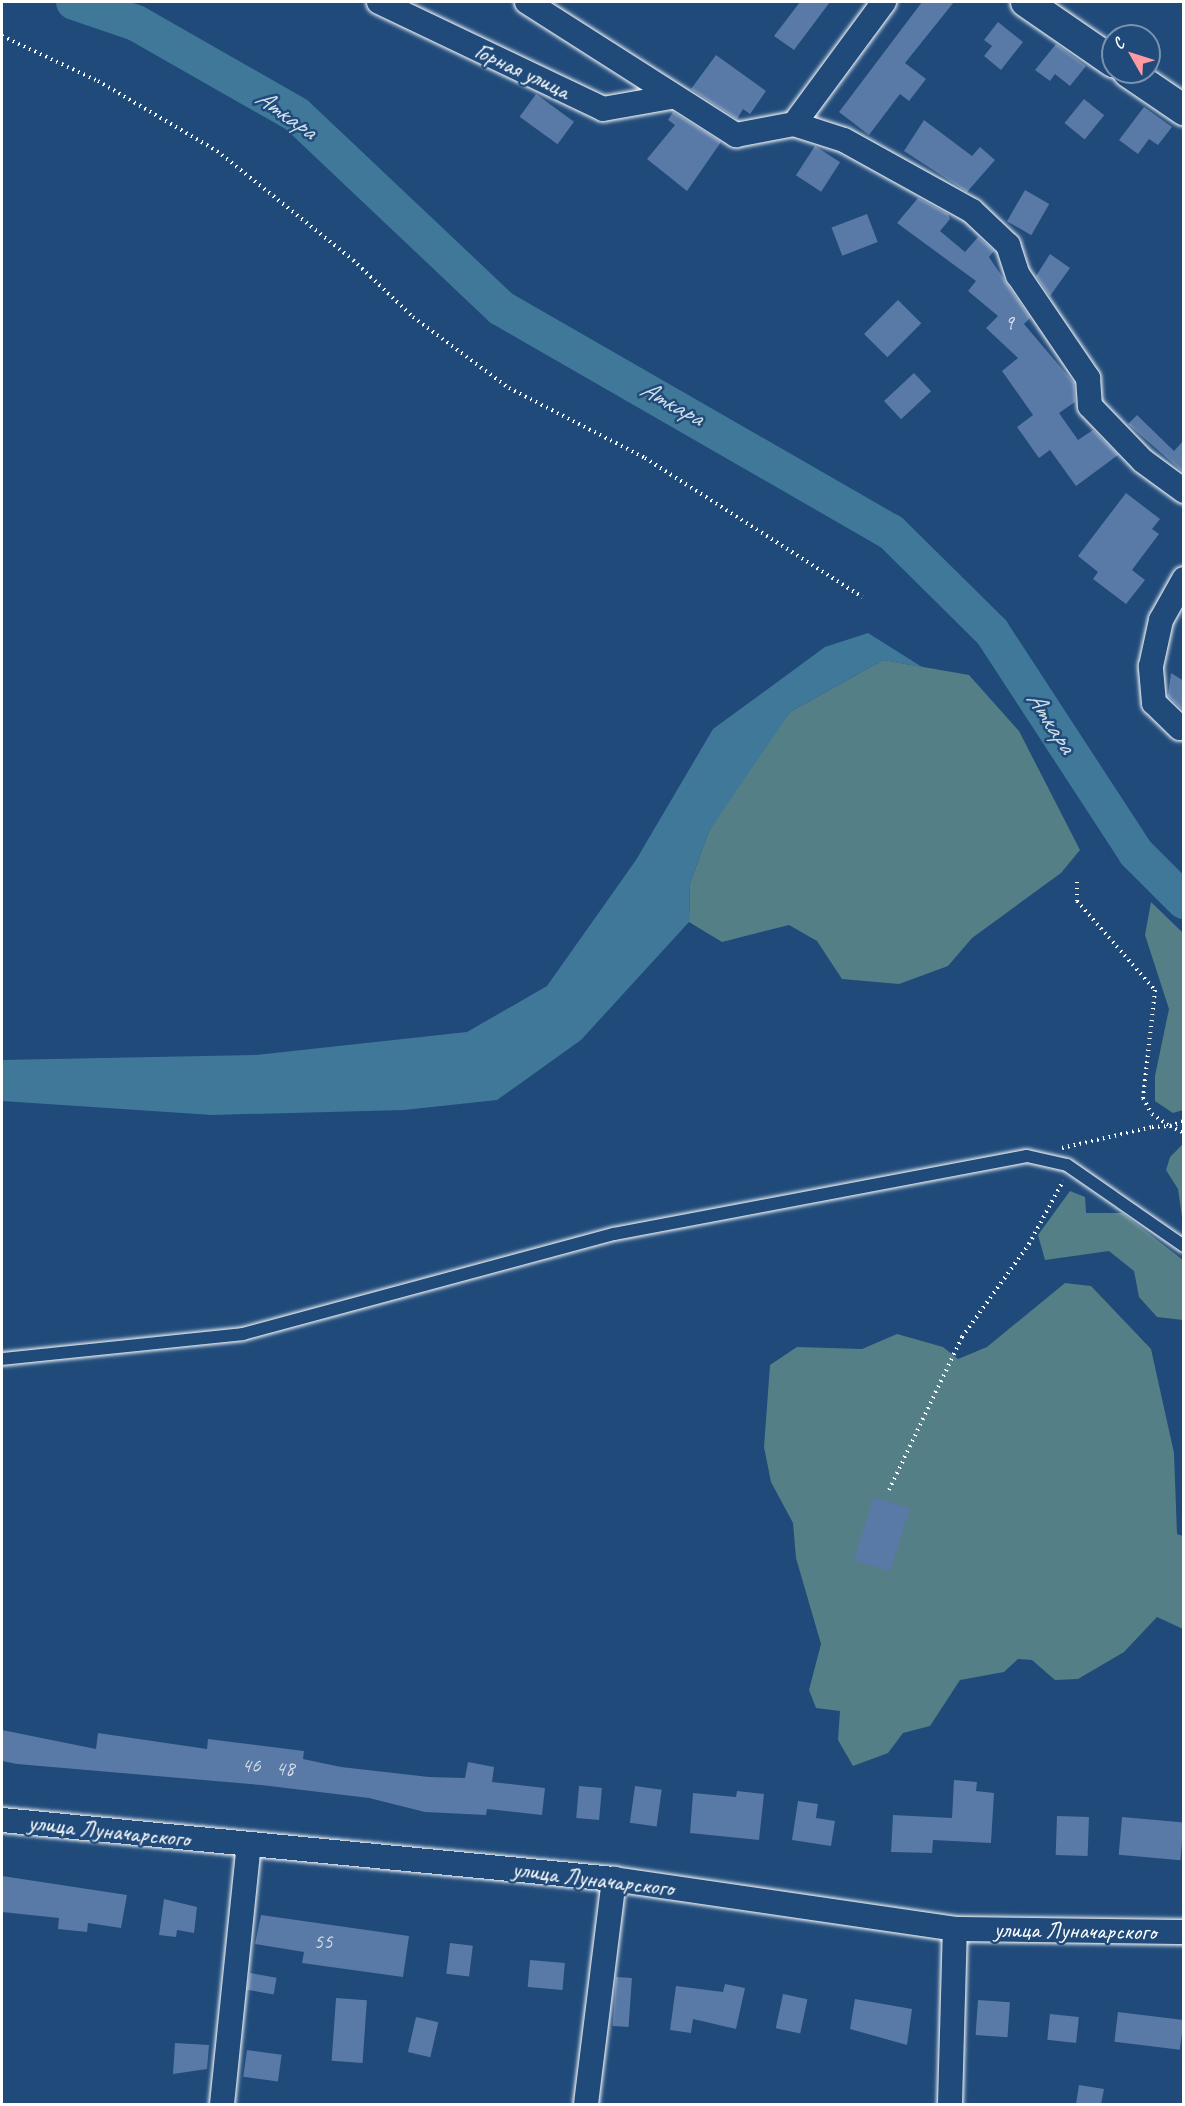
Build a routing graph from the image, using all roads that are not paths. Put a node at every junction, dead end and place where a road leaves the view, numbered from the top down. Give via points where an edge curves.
1 (379, 2) edge
2 (527, 2) edge
3 (884, 2) edge
4 (1026, 2) edge
5 (1101, 54) edge
6 (1146, 84) edge
7 (671, 97) junction
8 (1184, 110) edge
9 (795, 124) junction
10 (1184, 491) edge
11 (1184, 579) edge
12 (1180, 728) dead end
13 (1184, 1246) edge
14 (2, 1359) edge
15 (2, 1820) edge
16 (249, 1844) junction
17 (614, 1879) junction
18 (955, 1929) junction
19 (1184, 1932) edge
20 (222, 2104) edge
21 (586, 2104) edge
22 (950, 2104) edge

1 - 7 street, Горная улица via 603,109
2 - 7 street
3 - 9 street
4 - 5 street
6 - 8 street
7 - 9 street via 736,135
9 - 10 street via 844,140 972,211 1008,245 1018,275 1088,378 1090,406 1143,461
11 - 12 street via 1161,620 1151,666 1154,703
13 - 14 lane via 1067,1165 1027,1156 614,1234 243,1334
15 - 16 street, улица Луначарского
16 - 17 street, улица Луначарского
16 - 20 street
17 - 18 street, улица Луначарского
17 - 21 street
18 - 19 street, улица Луначарского
18 - 22 street

